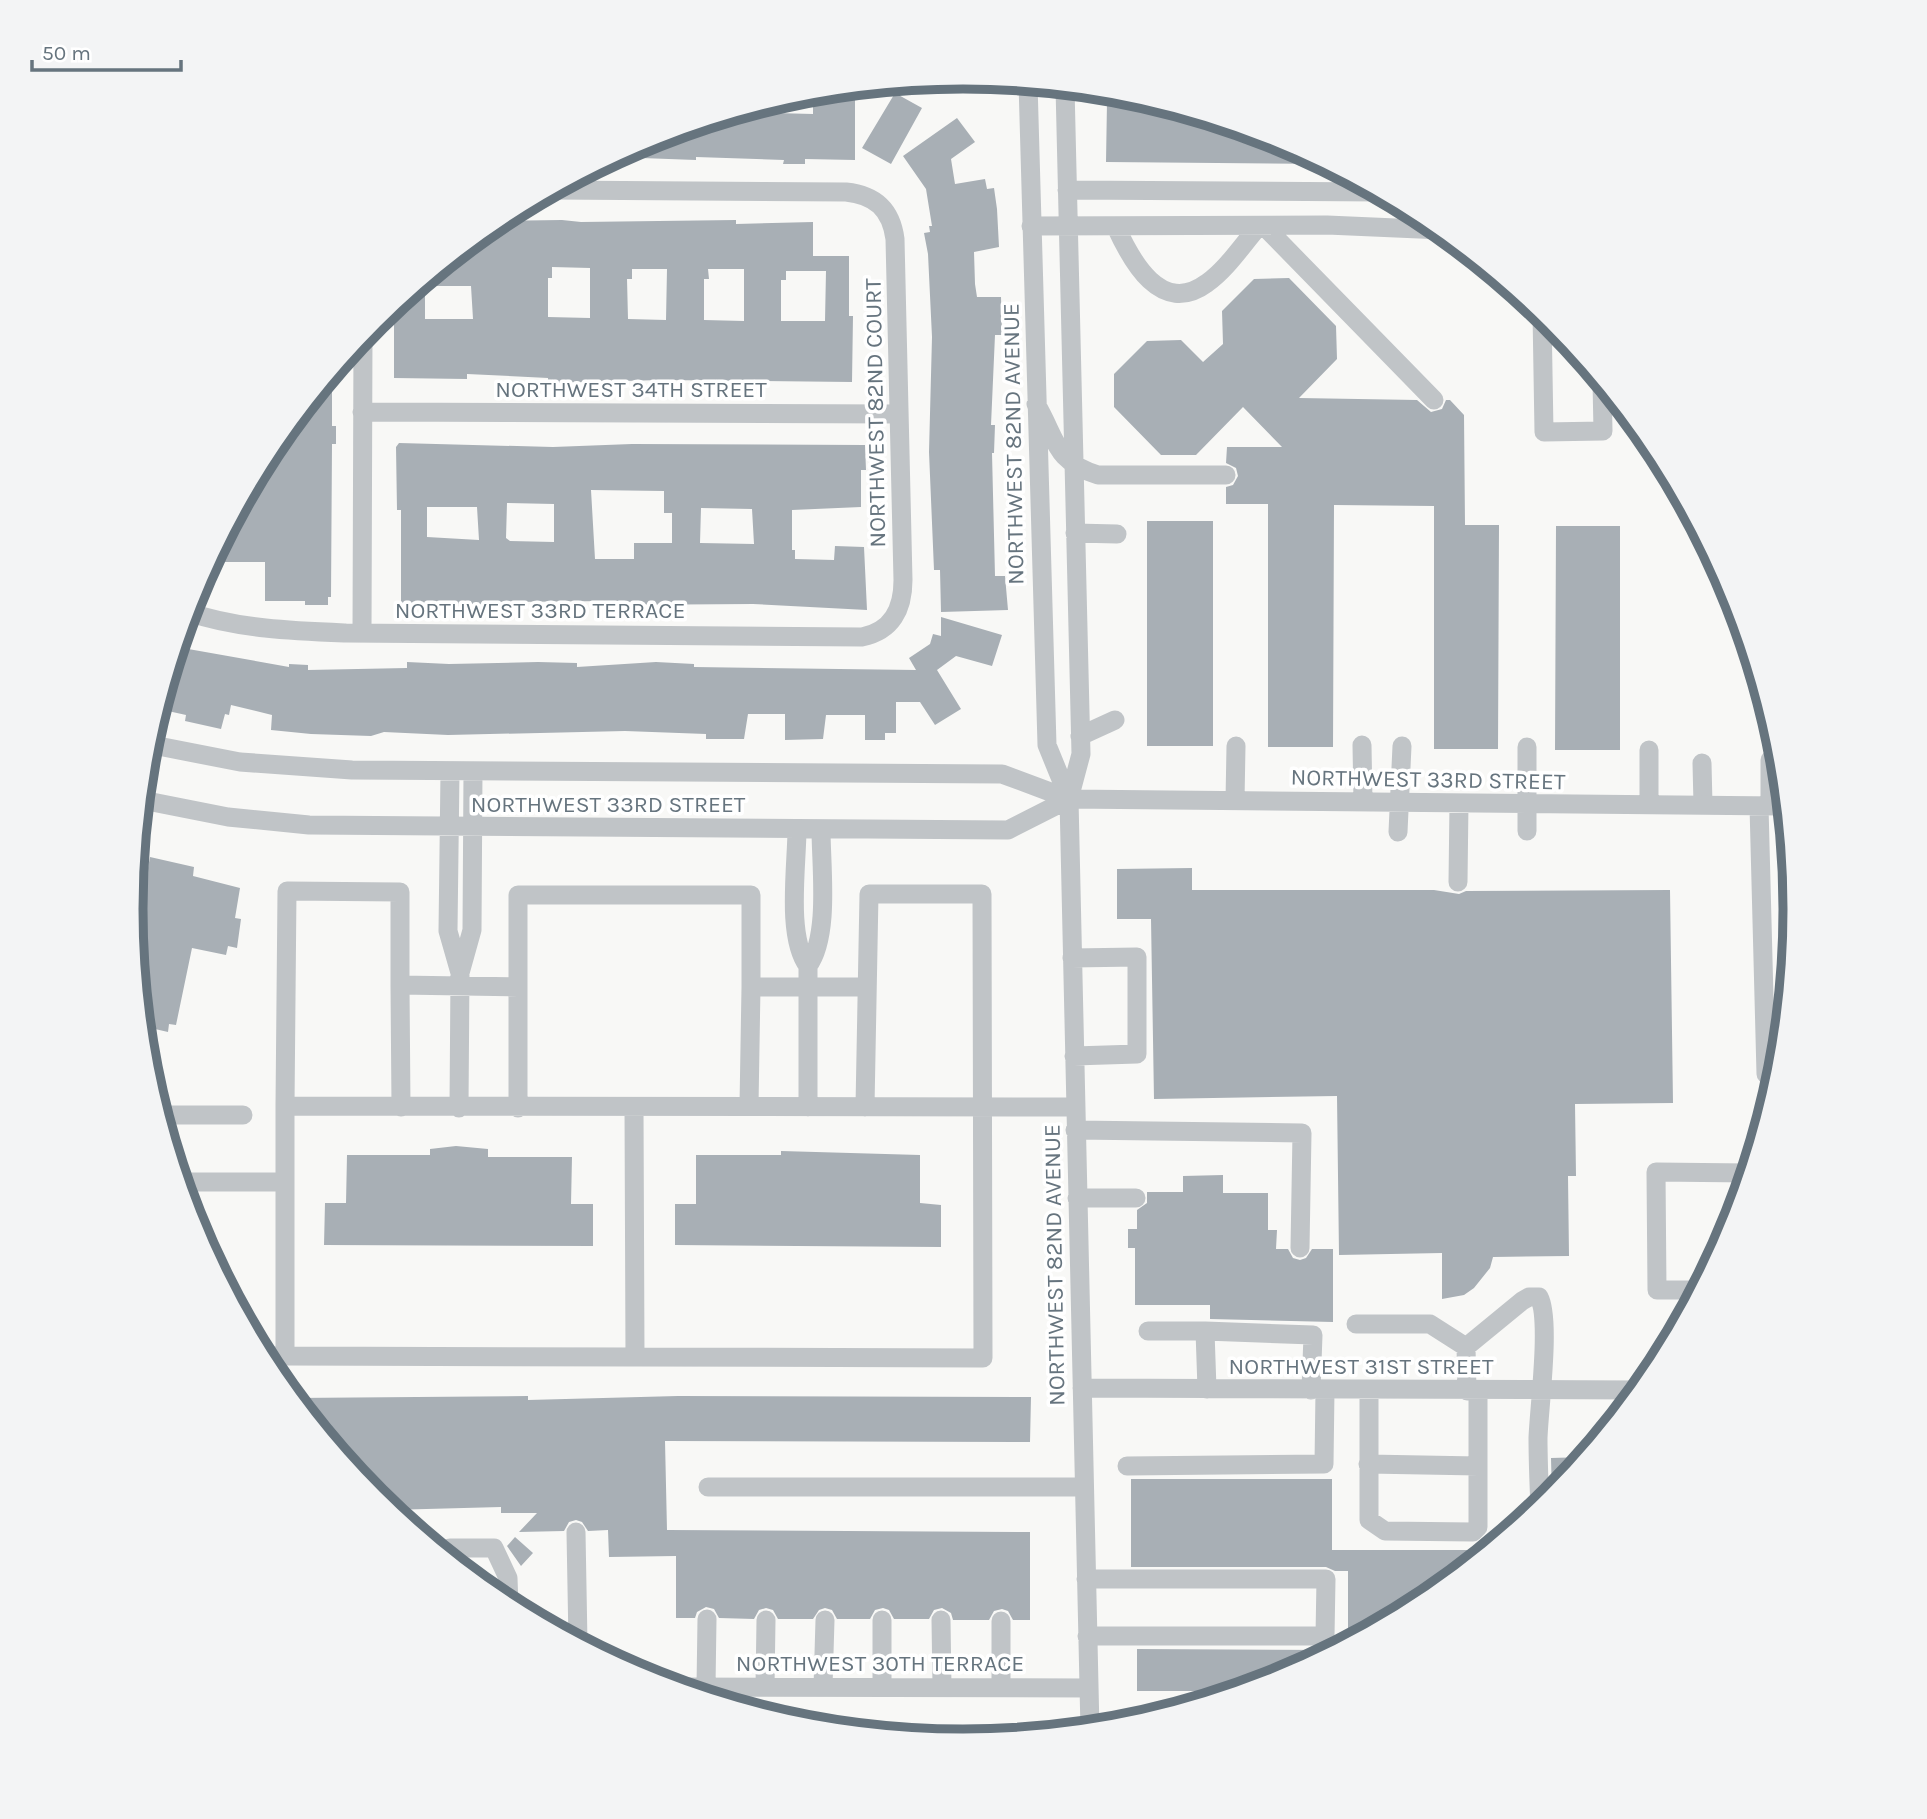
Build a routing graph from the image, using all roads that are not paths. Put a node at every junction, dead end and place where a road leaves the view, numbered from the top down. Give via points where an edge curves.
1 (1028, 92) edge
2 (1065, 95) edge
3 (570, 190) edge
4 (1067, 190) junction
5 (1360, 192) edge
6 (1031, 226) junction
7 (1068, 226) junction
8 (1116, 226) junction
9 (1261, 226) junction
10 (1422, 229) edge
11 (1542, 327) edge
12 (363, 351) edge
13 (1602, 396) edge
14 (1434, 400) dead end
15 (1036, 404) junction
16 (362, 412) junction
17 (899, 414) junction
18 (1074, 464) junction
19 (1226, 475) dead end
20 (1075, 533) junction
21 (1117, 534) dead end
22 (199, 615) edge
23 (890, 623) joint
24 (362, 633) junction
25 (1115, 720) dead end
26 (1080, 736) junction
27 (1362, 745) dead end
28 (160, 746) edge
29 (1236, 746) dead end
30 (1402, 746) dead end
31 (1527, 747) dead end
32 (1649, 750) dead end
33 (1770, 760) dead end
34 (1702, 763) dead end
35 (450, 771) junction
36 (473, 771) junction
37 (1069, 799) junction
38 (1235, 801) junction
39 (150, 802) edge
40 (1363, 802) junction
41 (1399, 802) junction
42 (1459, 803) junction
43 (1527, 805) junction
44 (1648, 805) junction
45 (1703, 805) junction
46 (1771, 806) edge
47 (450, 827) junction
48 (473, 827) junction
49 (797, 829) junction
50 (821, 830) junction
51 (1527, 831) dead end
52 (1398, 832) dead end
53 (1458, 881) dead end
54 (1072, 958) junction
55 (808, 966) junction
56 (460, 979) junction
57 (400, 985) junction
58 (518, 987) junction
59 (751, 987) junction
60 (808, 987) junction
61 (867, 987) junction
62 (1074, 1056) junction
63 (1766, 1074) dead end
64 (285, 1106) junction
65 (749, 1106) junction
66 (401, 1107) junction
67 (634, 1107) junction
68 (808, 1107) junction
69 (865, 1107) junction
70 (982, 1107) junction
71 (1075, 1107) junction
72 (459, 1108) junction
73 (518, 1108) junction
74 (169, 1115) edge
75 (243, 1115) dead end
76 (1075, 1130) junction
77 (1740, 1173) edge
78 (190, 1182) edge
79 (285, 1182) junction
80 (1077, 1198) junction
81 (1136, 1198) dead end
82 (1300, 1248) dead end
83 (1690, 1290) edge
84 (1356, 1324) dead end
85 (1149, 1331) dead end
86 (1205, 1331) junction
87 (1466, 1347) junction
88 (275, 1356) edge
89 (285, 1356) junction
90 (635, 1357) junction
91 (1082, 1388) junction
92 (1207, 1390) junction
93 (1318, 1390) junction
94 (1628, 1390) edge
95 (1369, 1391) junction
96 (1472, 1391) junction
97 (1541, 1391) junction
98 (1368, 1464) junction
99 (1127, 1466) dead end
100 (1478, 1466) junction
101 (708, 1487) dead end
102 (1084, 1487) junction
103 (1540, 1493) edge
104 (576, 1532) dead end
105 (450, 1548) edge
106 (1086, 1579) junction
107 (509, 1592) edge
108 (707, 1619) dead end
109 (766, 1620) dead end
110 (825, 1620) dead end
111 (882, 1620) dead end
112 (941, 1620) dead end
113 (1001, 1621) dead end
114 (578, 1633) edge
115 (1087, 1636) junction
116 (706, 1687) joint
117 (765, 1687) junction
118 (823, 1687) junction
119 (882, 1687) junction
120 (942, 1687) junction
121 (1001, 1688) junction
122 (1089, 1688) junction
123 (1090, 1720) edge

1 - 6 street, NORTHWEST 82ND AVENUE
2 - 4 street, NORTHWEST 82ND AVENUE
3 - 17 street, NORTHWEST 82ND COURT via 846,192 879,203 889,216 895,239
4 - 5 street
4 - 7 street, NORTHWEST 82ND AVENUE
6 - 7 street
6 - 15 street, NORTHWEST 82ND AVENUE
7 - 8 street
7 - 18 street, NORTHWEST 82ND AVENUE
8 - 9 street
8 - 9 street via 1145,278 1181,292 1210,282
9 - 10 street
9 - 14 street
11 - 13 street via 1544,432 1603,431
12 - 16 street
15 - 18 street via 1052,430 1054,446
15 - 37 street, NORTHWEST 82ND AVENUE via 1047,745
16 - 17 street, NORTHWEST 34TH STREET
16 - 24 street
17 - 23 street, NORTHWEST 82ND COURT via 903,593
18 - 19 street via 1098,475
18 - 20 street, NORTHWEST 82ND AVENUE
20 - 21 street
20 - 26 street, NORTHWEST 82ND AVENUE
22 - 24 street, NORTHWEST 33RD TERRACE via 280,629
23 - 24 street, NORTHWEST 33RD TERRACE via 862,637
25 - 26 street
26 - 37 street, NORTHWEST 82ND AVENUE via 1081,754
27 - 40 street
28 - 35 street, NORTHWEST 33RD STREET via 268,765
29 - 38 street
30 - 41 street
31 - 43 street
32 - 44 street
33 - 46 street
34 - 45 street
35 - 36 street, NORTHWEST 33RD STREET
35 - 47 street
36 - 37 street, NORTHWEST 33RD STREET via 1002,774
36 - 48 street
37 - 38 street, NORTHWEST 33RD STREET
37 - 50 street, NORTHWEST 33RD STREET via 1008,830
37 - 54 street, NORTHWEST 82ND AVENUE
38 - 40 street, NORTHWEST 33RD STREET
39 - 47 street, NORTHWEST 33RD STREET via 281,823
40 - 41 street, NORTHWEST 33RD STREET
41 - 42 street, NORTHWEST 33RD STREET
41 - 52 street
42 - 43 street, NORTHWEST 33RD STREET
42 - 53 street
43 - 44 street, NORTHWEST 33RD STREET
43 - 51 street
44 - 45 street, NORTHWEST 33RD STREET
45 - 46 street, NORTHWEST 33RD STREET
46 - 63 street
47 - 48 street, NORTHWEST 33RD STREET
47 - 56 street via 448,931
48 - 49 street, NORTHWEST 33RD STREET
48 - 56 street via 472,930
49 - 50 street, NORTHWEST 33RD STREET
49 - 55 street via 796,938
50 - 55 street via 821,932 816,956
54 - 62 street, NORTHWEST 82ND AVENUE
54 - 62 street via 1136,957 1137,1054
55 - 60 street
56 - 57 street
56 - 58 street
56 - 72 street
57 - 64 street via 400,892 287,891
57 - 66 street
58 - 59 street via 518,895 751,895
58 - 73 street
59 - 60 street
59 - 65 street
60 - 61 street
60 - 68 street
61 - 69 street
61 - 70 street via 869,894 982,894
62 - 71 street, NORTHWEST 82ND AVENUE
64 - 66 street
64 - 79 street
65 - 67 street
65 - 68 street
66 - 72 street
67 - 73 street
67 - 90 street
68 - 69 street
69 - 70 street
70 - 71 street
70 - 90 street via 982,1358
71 - 76 street, NORTHWEST 82ND AVENUE
72 - 73 street
74 - 75 street
76 - 80 street, NORTHWEST 82ND AVENUE
76 - 82 street via 1302,1133
77 - 83 street via 1656,1172 1657,1290
78 - 79 street
79 - 89 street
80 - 81 street
80 - 91 street, NORTHWEST 82ND AVENUE
84 - 87 street via 1430,1324
85 - 86 street
86 - 92 street
86 - 93 street via 1313,1335
87 - 96 street
87 - 97 street via 1522,1301 1539,1297
88 - 89 street
89 - 90 street
91 - 92 street, NORTHWEST 31ST STREET
91 - 102 street, NORTHWEST 82ND AVENUE
92 - 93 street, NORTHWEST 31ST STREET
93 - 95 street, NORTHWEST 31ST STREET
93 - 99 street via 1325,1464
94 - 97 street, NORTHWEST 31ST STREET
95 - 96 street, NORTHWEST 31ST STREET
95 - 98 street
96 - 97 street, NORTHWEST 31ST STREET
96 - 100 street
97 - 103 street
98 - 100 street
98 - 100 street via 1369,1520 1385,1531 1473,1532 1480,1520
101 - 102 street
102 - 106 street, NORTHWEST 82ND AVENUE
104 - 114 street
105 - 107 street via 494,1548 508,1578
106 - 115 street, NORTHWEST 82ND AVENUE
106 - 115 street via 1326,1579 1325,1636
108 - 116 street
109 - 117 street
110 - 118 street
111 - 119 street
112 - 120 street
113 - 121 street
115 - 122 street, NORTHWEST 82ND AVENUE
116 - 117 street, NORTHWEST 30TH TERRACE
117 - 118 street, NORTHWEST 30TH TERRACE
118 - 119 street, NORTHWEST 30TH TERRACE
119 - 120 street, NORTHWEST 30TH TERRACE
120 - 121 street, NORTHWEST 30TH TERRACE
121 - 122 street, NORTHWEST 30TH TERRACE
122 - 123 street, NORTHWEST 82ND AVENUE

